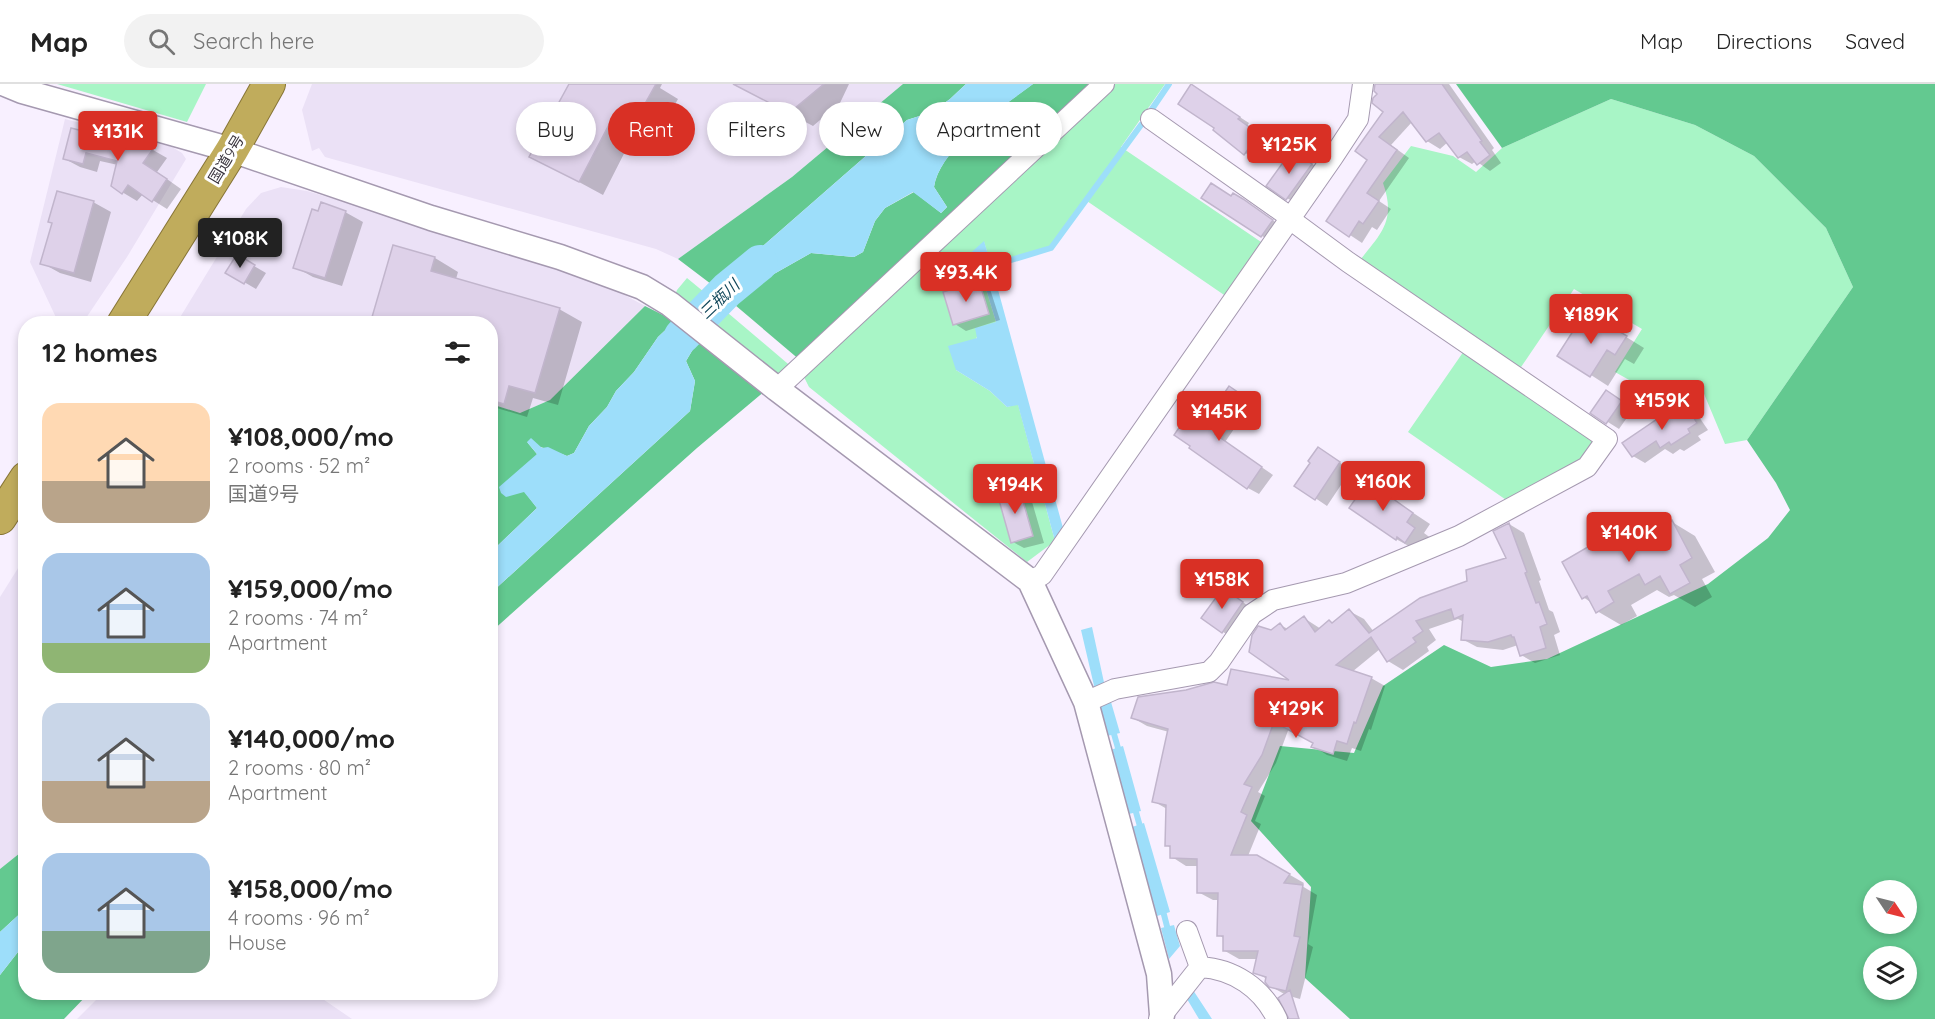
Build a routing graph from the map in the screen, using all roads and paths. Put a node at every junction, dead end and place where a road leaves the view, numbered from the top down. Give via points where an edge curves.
1 (5, 84) edge
2 (269, 84) edge
3 (1104, 84) edge
4 (1363, 84) edge
5 (45, 90) edge
6 (1151, 119) dead end
7 (232, 150) junction
8 (1291, 220) junction
9 (128, 316) edge
10 (777, 389) junction
11 (18, 490) edge
12 (0, 518) edge
13 (1030, 581) junction
14 (1097, 697) junction
15 (1187, 931) dead end
16 (1200, 967) junction
17 (1161, 1017) edge
18 (1277, 1019) edge

1 - 5 street
2 - 7 highway, 国道9号
3 - 10 street
4 - 8 street via 1358,119
5 - 7 street
6 - 8 street
7 - 9 highway, 国道9号
7 - 10 street via 642,287 670,304
8 - 13 street via 1042,575
8 - 14 street via 1607,440 1587,467 1459,536 1346,583 1273,600 1252,614 1209,672
10 - 13 street
11 - 12 highway
13 - 14 street
14 - 17 street via 1159,974
15 - 16 street
16 - 17 street
16 - 18 street via 1219,968 1253,987

